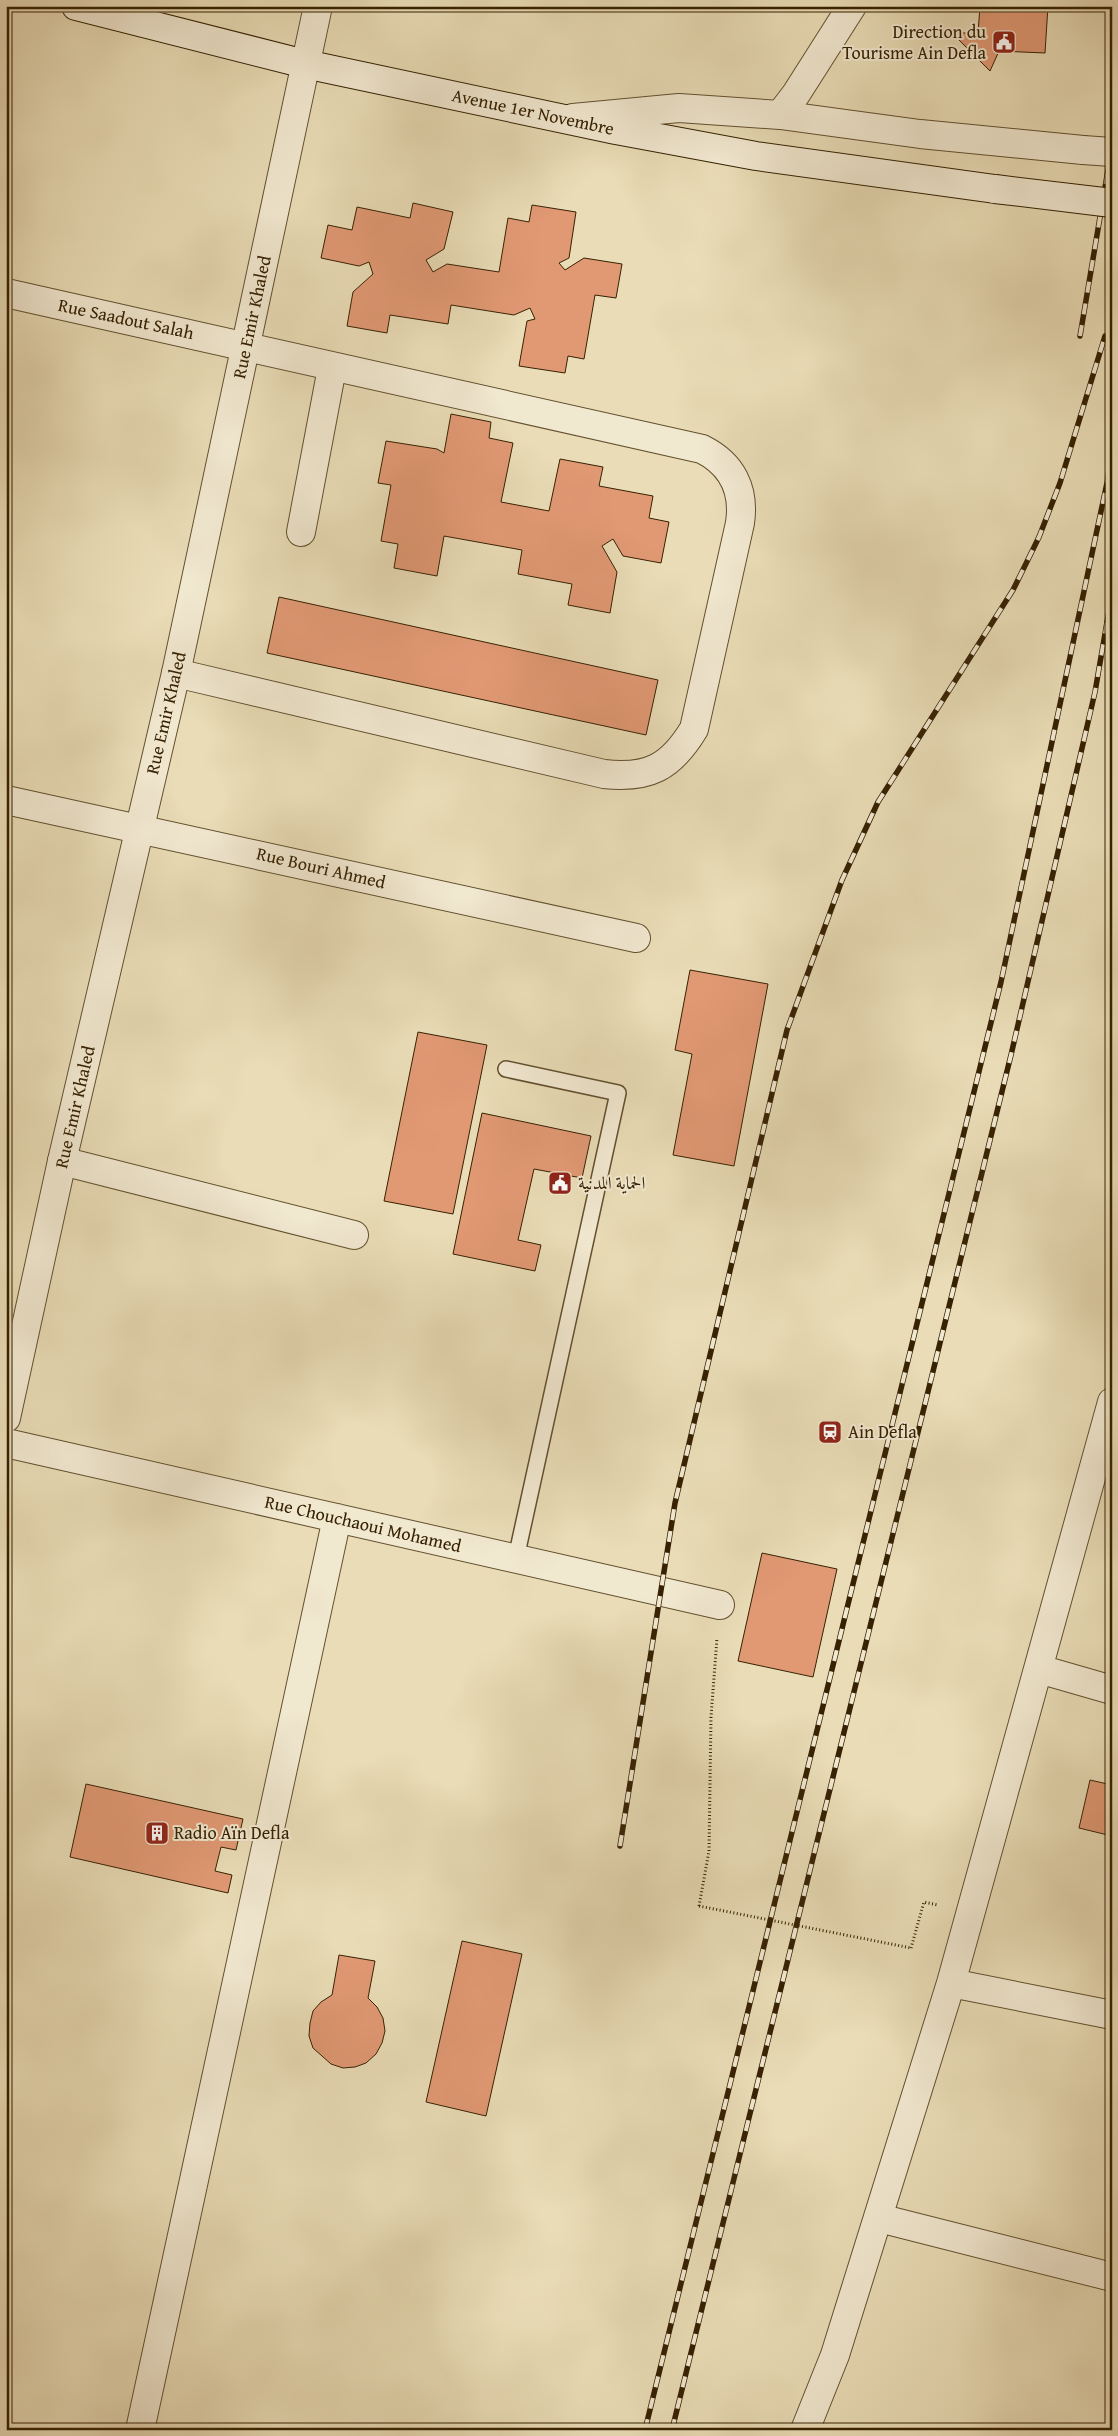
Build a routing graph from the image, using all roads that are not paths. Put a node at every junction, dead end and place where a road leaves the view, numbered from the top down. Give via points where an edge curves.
1 (76, 6) edge
2 (318, 6) edge
3 (852, 6) edge
4 (305, 64) junction
5 (780, 115) junction
6 (564, 119) junction
7 (1112, 152) edge
8 (1112, 203) edge
9 (6, 293) edge
10 (246, 345) junction
11 (332, 368) junction
12 (301, 532) dead end
13 (176, 673) junction
14 (6, 800) edge
15 (140, 828) junction
16 (636, 938) dead end
17 (506, 1069) dead end
18 (62, 1161) junction
19 (354, 1235) dead end
20 (15, 1338) edge
21 (1112, 1402) edge
22 (6, 1418) edge
23 (6, 1443) edge
24 (337, 1518) junction
25 (516, 1558) junction
26 (720, 1604) road end
27 (1039, 1670) junction
28 (1112, 1690) edge
29 (951, 1983) junction
30 (1112, 2015) edge
31 (879, 2218) junction
32 (1112, 2277) edge
33 (140, 2430) edge
34 (805, 2430) edge

1 - 4 street, Avenue 1er Novembre
2 - 4 street, Rue Emir Khaled
3 - 5 street
4 - 6 street, Avenue 1er Novembre
4 - 10 street, Rue Emir Khaled
5 - 6 street via 679,108
5 - 7 street, bridge via 920,134
6 - 8 street, Avenue 1er Novembre, bridge via 756,156
9 - 10 street, Rue Saadout Salah
10 - 11 street, Rue Saadout Salah
10 - 13 street, Rue Emir Khaled
11 - 12 street
11 - 13 street, Rue Saadout Salah via 702,449 727,466 740,493 742,508 694,729 683,748 667,763 648,773 604,774
13 - 15 street, Rue Emir Khaled
14 - 15 street, Rue Bouri Ahmed
15 - 16 street, Rue Bouri Ahmed
15 - 18 street, Rue Emir Khaled
17 - 25 lane via 618,1093
18 - 19 street
18 - 20 street, Rue Emir Khaled
20 - 22 street, Rue Emir Khaled
21 - 27 street
23 - 24 street, Rue Chouchaoui Mohamed
24 - 25 street, Rue Chouchaoui Mohamed
24 - 33 street
25 - 26 street, Rue Chouchaoui Mohamed
27 - 28 street
27 - 29 street
29 - 30 street
29 - 31 street
31 - 32 street
31 - 34 street via 835,2355

